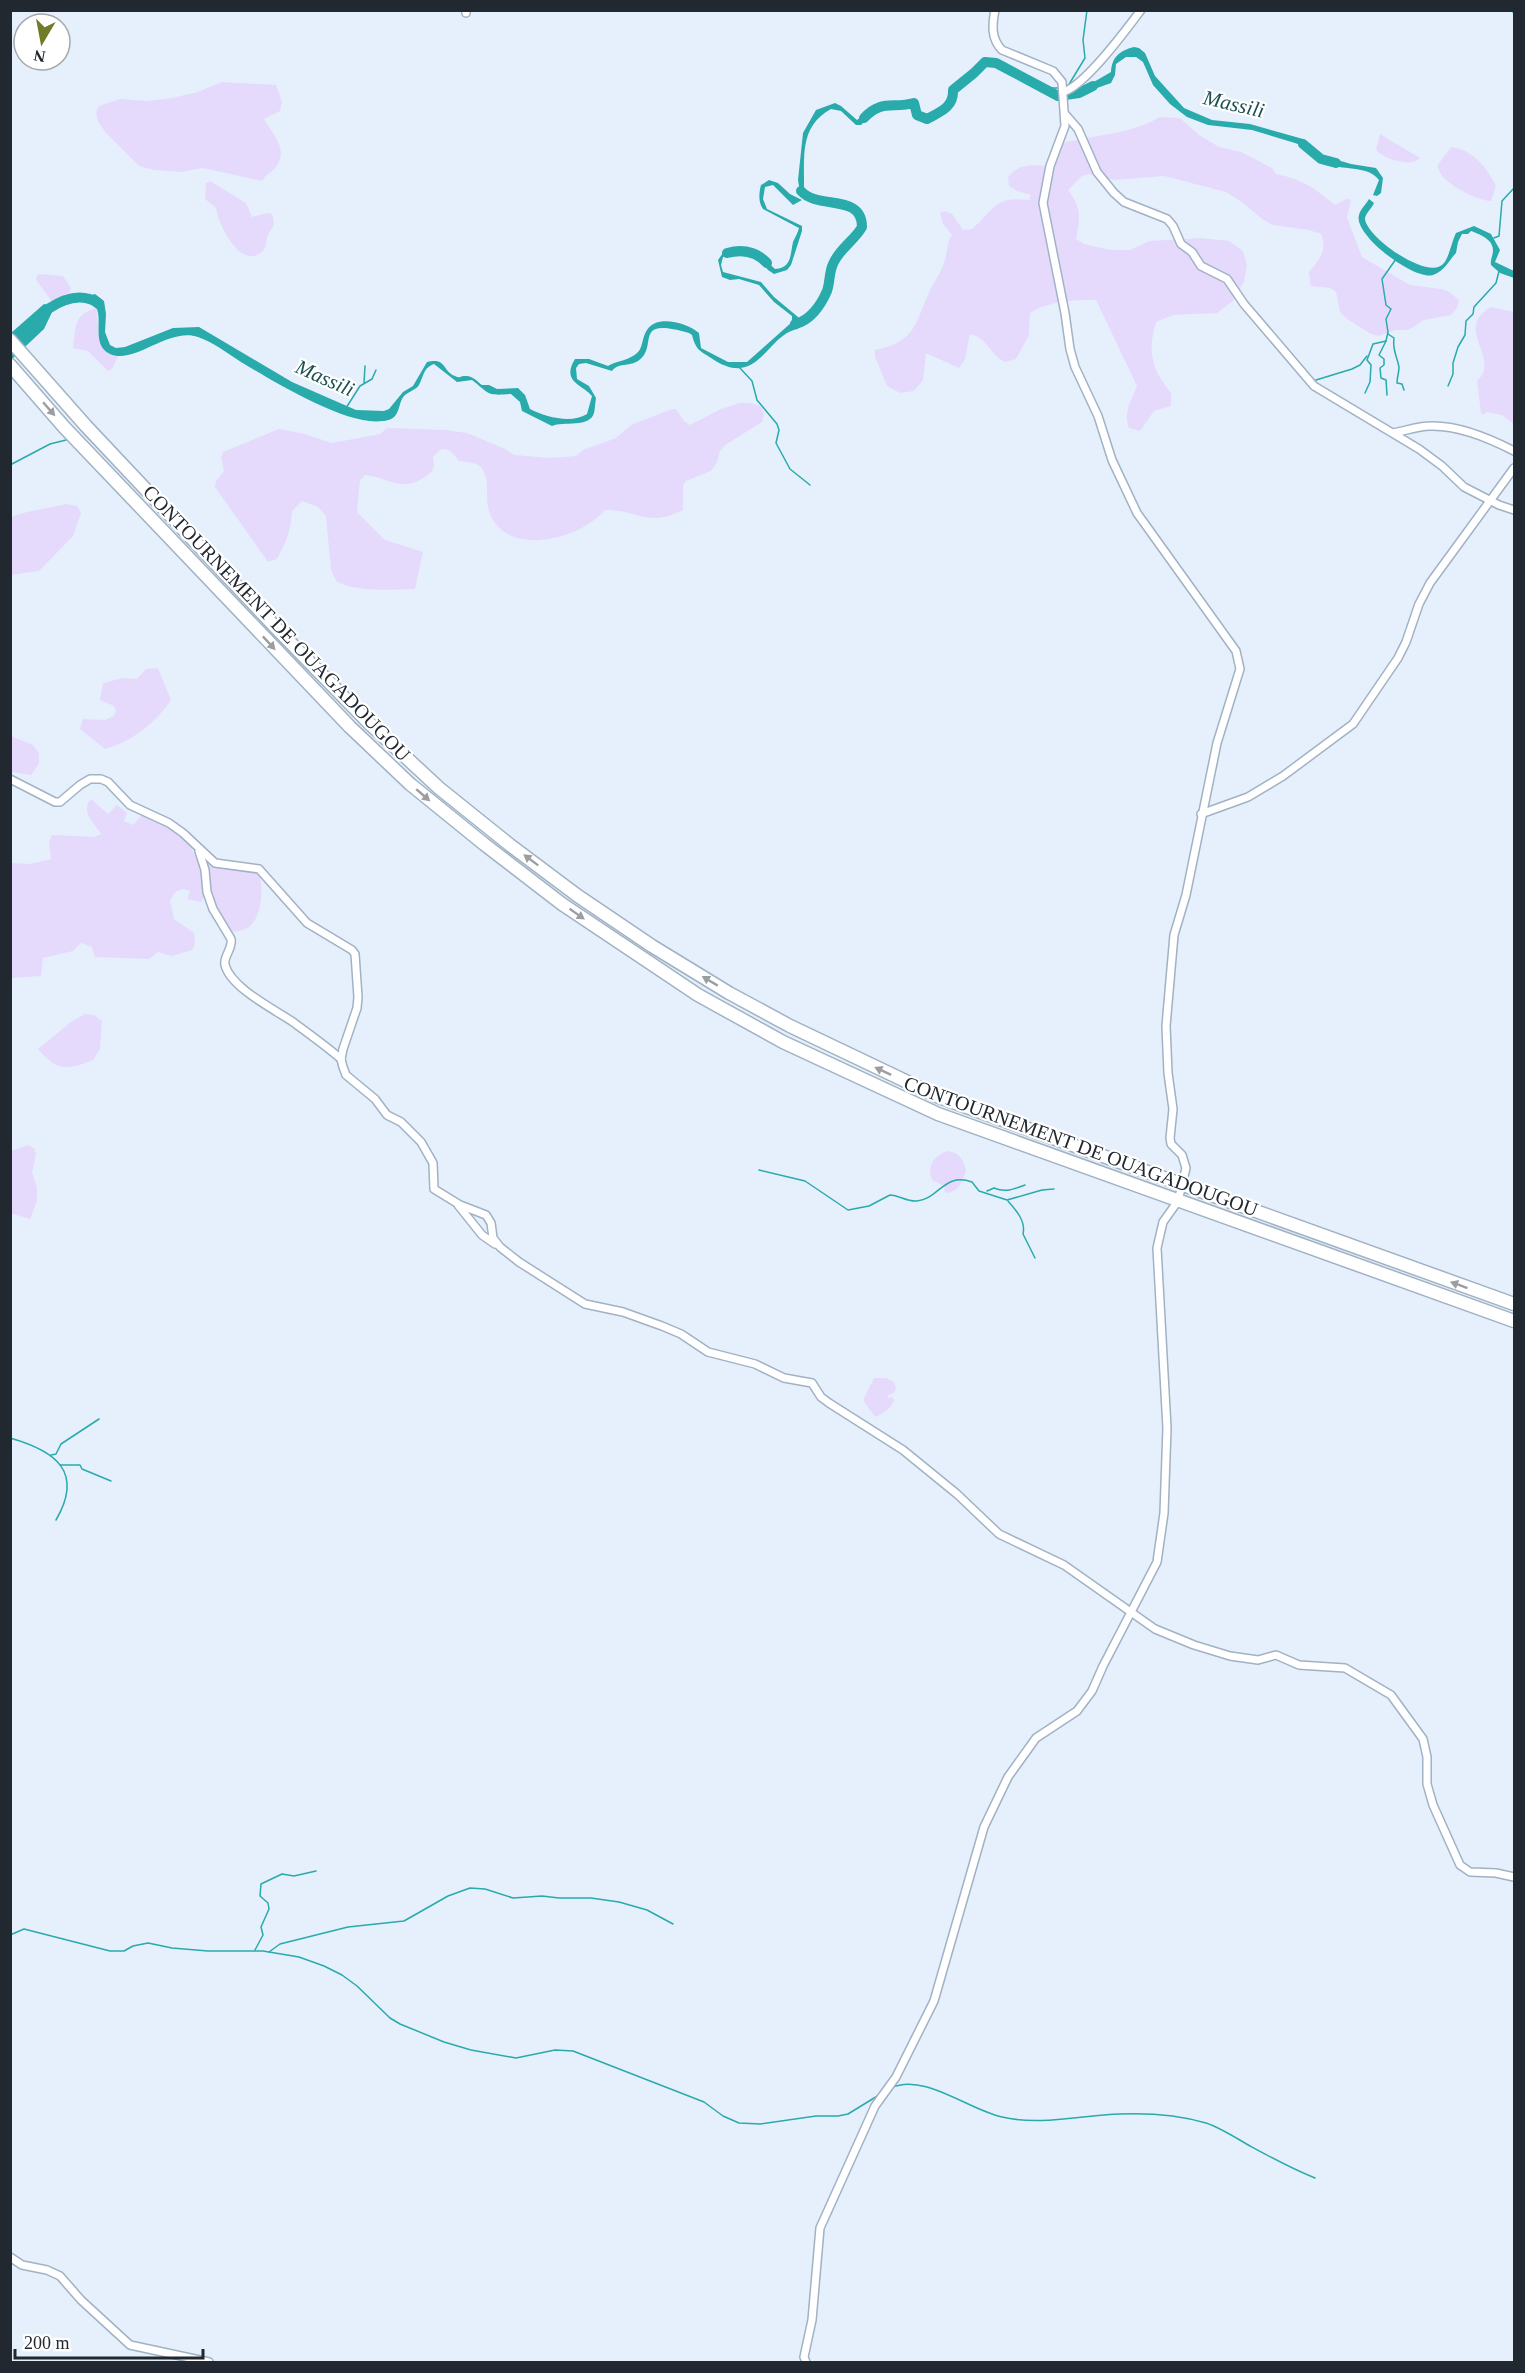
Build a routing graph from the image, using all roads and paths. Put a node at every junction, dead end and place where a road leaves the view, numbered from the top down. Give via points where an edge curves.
1 (995, 10) edge
2 (1141, 10) edge
3 (1063, 92) junction
4 (1065, 114) junction
5 (10, 340) edge
6 (10, 365) edge
7 (1393, 434) junction
8 (1515, 451) edge
9 (1515, 468) edge
10 (1489, 501) junction
11 (1515, 510) edge
12 (10, 779) edge
13 (1201, 814) junction
14 (198, 848) junction
15 (341, 1059) junction
16 (1182, 1185) junction
17 (1178, 1201) junction
18 (457, 1203) junction
19 (500, 1247) junction
20 (1515, 1304) edge
21 (1515, 1321) edge
22 (1131, 1613) junction
23 (1515, 1877) edge
24 (10, 2257) edge
25 (209, 2362) edge
26 (806, 2362) edge

1 - 3 street via 996,44 1053,71 1062,82
2 - 3 street via 1081,81
3 - 4 street
4 - 7 street via 1078,129 1097,172 1114,193 1124,202 1167,219 1181,244 1201,266 1227,279 1314,386
4 - 13 street via 1043,203 1075,367 1137,513 1239,660 1240,669
16 -> 5 highway, CONTOURNEMENT DE OUAGADOUGOU via 949,1101 868,1064 729,993 578,896 439,788 369,723 279,632
6 -> 17 highway, CONTOURNEMENT DE OUAGADOUGOU via 350,727 429,800 562,904 698,995 870,1084 938,1114
7 - 8 street via 1428,425 1443,427 1495,441
7 - 10 street
9 - 10 street
10 - 11 street
10 - 13 street via 1430,583 1398,658 1353,724 1248,797
12 - 14 street via 60,802 90,779 101,779 130,805 169,823
13 - 16 street via 1186,895 1174,935 1166,1026 1173,1109 1170,1138 1186,1168
14 - 15 street via 213,909 231,939 225,959 228,973 254,997
14 - 15 street via 215,863 259,869 307,923 355,954 358,997
15 - 18 street via 346,1075 421,1142 433,1164 434,1189
16 - 17 street
20 -> 16 highway, CONTOURNEMENT DE OUAGADOUGOU
17 - 21 highway, CONTOURNEMENT DE OUAGADOUGOU
17 - 22 street via 1163,1222 1156,1248 1167,1428 1164,1513 1157,1562
18 - 19 street via 482,1235
18 - 19 street via 489,1218 493,1238
19 - 22 street via 585,1304 662,1326 708,1352 755,1364 784,1378 812,1383 821,1397 903,1450 999,1534 1064,1564
22 - 23 street via 1155,1629 1230,1656 1258,1660 1276,1655 1299,1665 1345,1668 1391,1695 1424,1739 1427,1784 1433,1805 1460,1865 1470,1872
22 - 26 street via 1092,1691 1077,1711 1036,1738 1008,1777 984,1827 934,2001 896,2077 875,2106 820,2228
24 - 25 street via 22,2265 60,2276 130,2345

